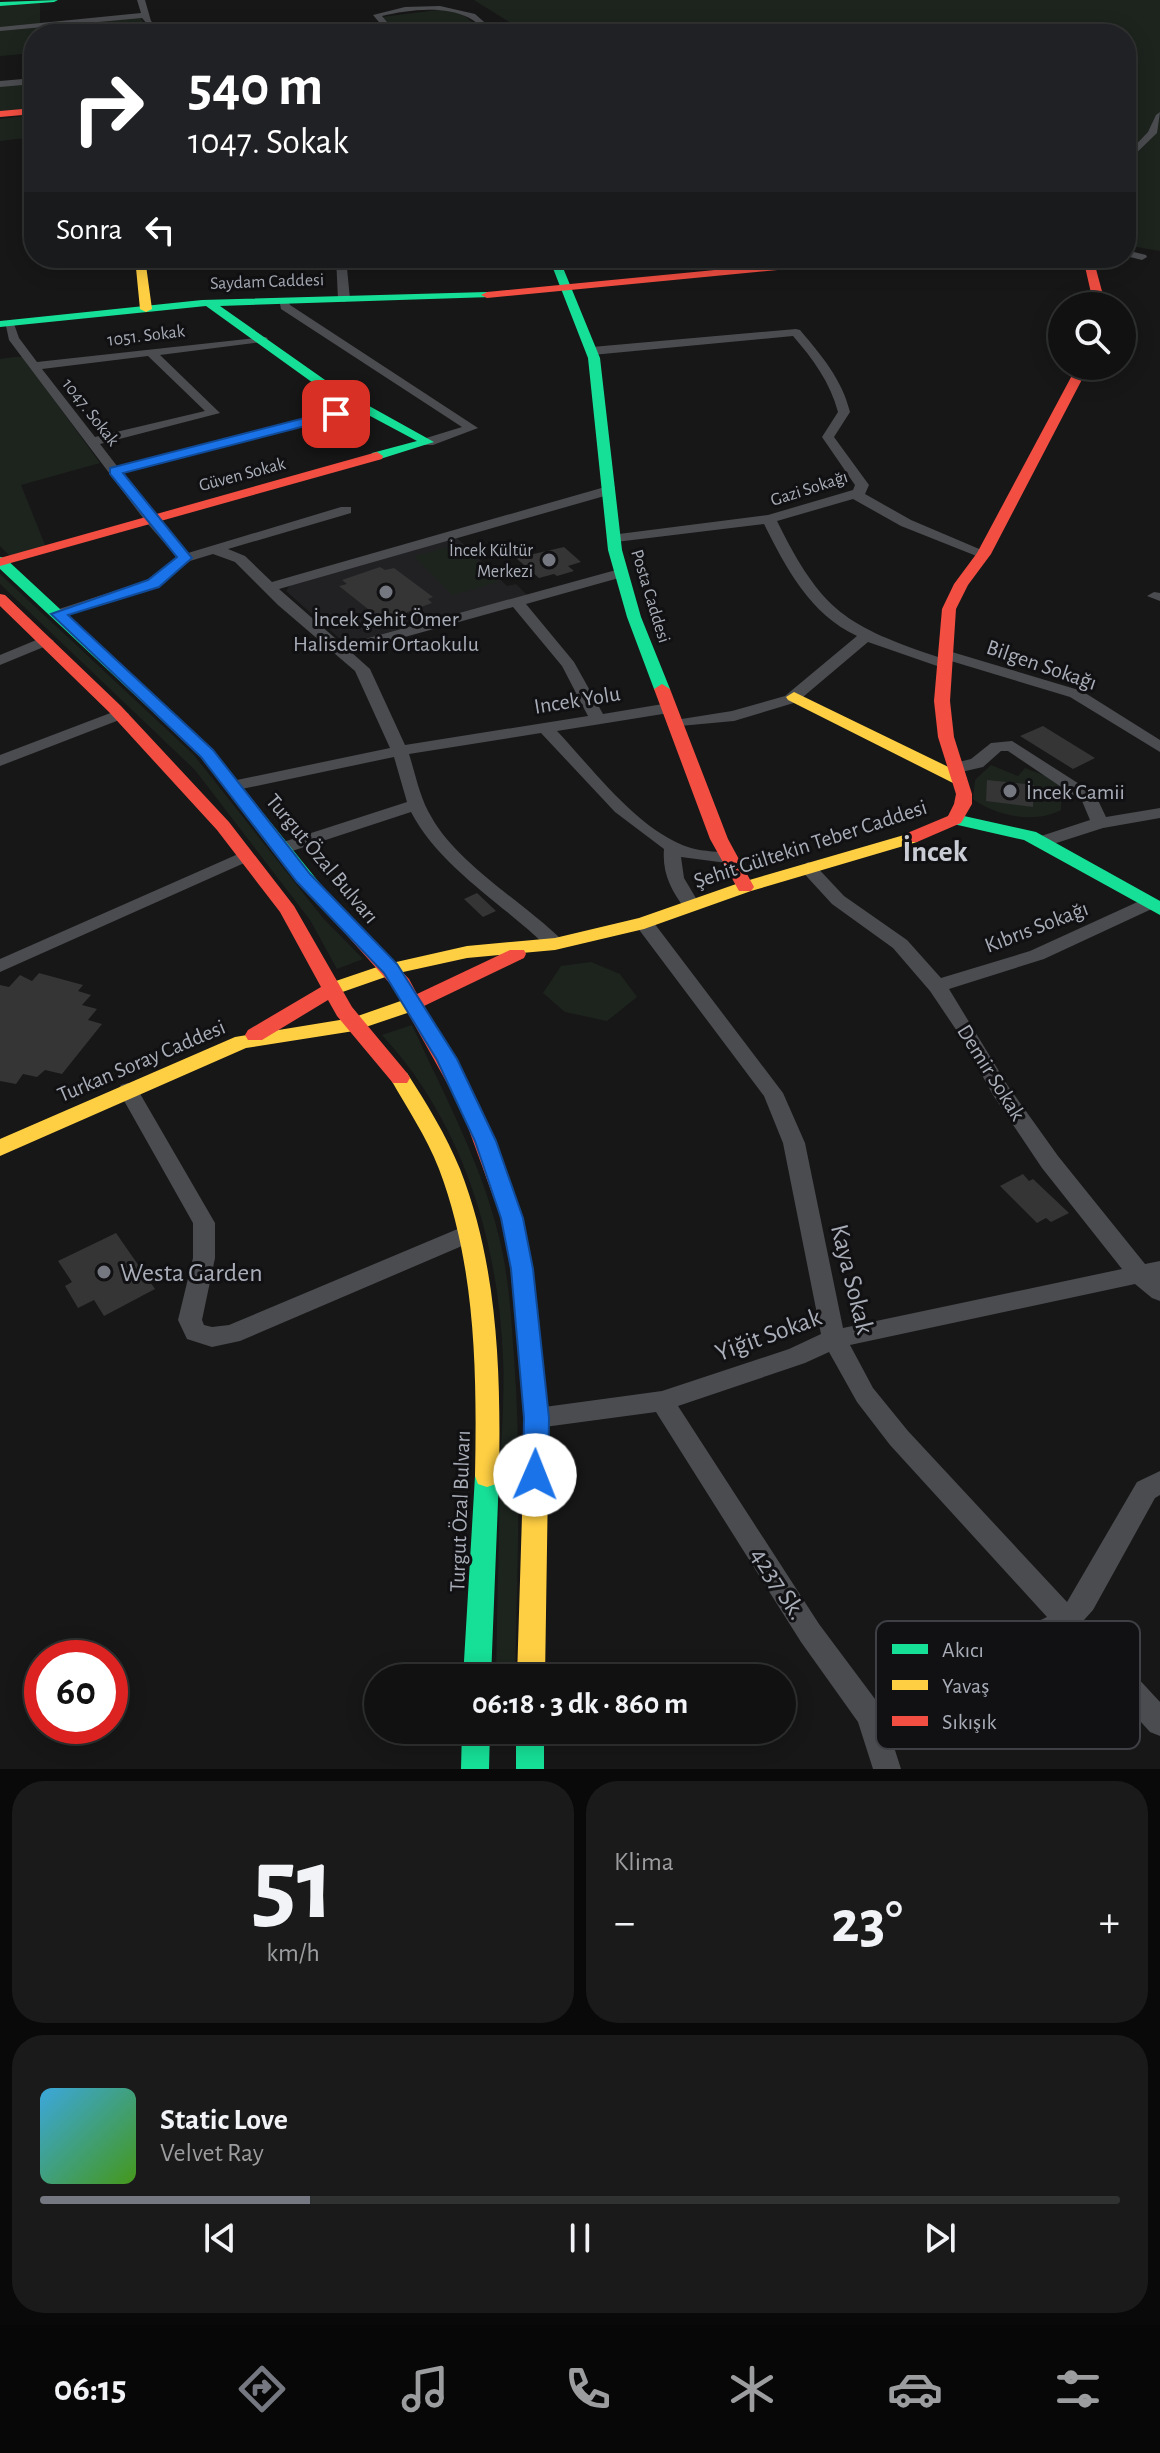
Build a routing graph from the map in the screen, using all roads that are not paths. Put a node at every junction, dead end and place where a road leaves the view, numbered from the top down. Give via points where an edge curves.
1 (54, 0) edge
2 (141, 0) edge
3 (0, 4) edge
4 (145, 15) junction
5 (52, 24) edge
6 (153, 24) edge
7 (385, 24) edge
8 (480, 24) edge
9 (24, 27) edge
10 (0, 29) edge
11 (24, 82) edge
12 (0, 84) edge
13 (24, 112) edge
14 (0, 114) edge
15 (1160, 115) edge
16 (1136, 150) edge
17 (1136, 256) edge
18 (1142, 257) dead end
19 (141, 268) edge
20 (342, 268) edge
21 (559, 268) edge
22 (773, 268) edge
23 (1090, 268) edge
24 (568, 289) junction
25 (1096, 292) edge
26 (344, 299) junction
27 (283, 301) junction
28 (209, 303) junction
29 (146, 309) junction
30 (4, 327) edge
31 (262, 339) junction
32 (592, 351) junction
33 (151, 352) junction
34 (34, 366) junction
35 (1076, 380) edge
36 (363, 407) junction
37 (92, 442) junction
38 (428, 442) junction
39 (114, 471) junction
40 (610, 490) junction
41 (856, 495) junction
42 (346, 510) dead end
43 (151, 519) junction
44 (769, 519) junction
45 (616, 538) junction
46 (214, 549) junction
47 (984, 554) junction
48 (185, 558) junction
49 (1, 562) edge
50 (621, 573) junction
51 (268, 588) junction
52 (1, 600) edge
53 (517, 602) junction
54 (58, 614) junction
55 (866, 636) junction
56 (46, 641) junction
57 (341, 650) junction
58 (0, 660) edge
59 (946, 660) junction
60 (794, 697) junction
61 (121, 714) junction
62 (672, 716) junction
63 (597, 718) junction
64 (543, 726) junction
65 (1160, 747) edge
66 (400, 751) junction
67 (0, 761) edge
68 (958, 774) junction
69 (232, 786) junction
70 (416, 805) junction
71 (1160, 813) edge
72 (955, 819) junction
73 (1100, 823) junction
74 (1041, 842) junction
75 (673, 847) junction
76 (280, 849) junction
77 (245, 856) junction
78 (727, 858) junction
79 (808, 868) junction
80 (745, 887) junction
81 (1157, 904) edge
82 (691, 905) junction
83 (644, 923) junction
84 (555, 944) junction
85 (527, 949) junction
86 (0, 966) edge
87 (390, 969) junction
88 (937, 986) junction
89 (331, 990) junction
90 (415, 1003) junction
91 (354, 1024) junction
92 (242, 1042) junction
93 (128, 1090) junction
94 (0, 1148) edge
95 (468, 1234) junction
96 (1150, 1272) edge
97 (1160, 1292) edge
98 (834, 1339) junction
99 (662, 1401) junction
100 (537, 1418) junction
101 (1160, 1482) edge
102 (1067, 1621) joint
103 (477, 1664) edge
104 (531, 1664) edge
105 (1140, 1700) edge
106 (876, 1712) edge
107 (870, 1715) junction
108 (1160, 1722) edge
109 (876, 1734) edge
110 (476, 1744) edge
111 (530, 1744) edge
112 (881, 1749) edge
113 (475, 1769) edge
114 (530, 1769) edge
115 (887, 1769) edge

1 - 3 street
2 - 4 street
4 - 5 street
4 - 6 street
7 - 8 street via 377,15 459,8
9 - 10 street
11 - 12 street
13 - 14 street
15 - 16 street
17 - 18 street
19 - 29 street
20 - 26 street
21 - 24 street, Posta Caddesi
22 - 24 street, Saydam Caddesi
23 - 25 street
24 - 26 street, Saydam Caddesi
24 - 32 street, Posta Caddesi
26 - 27 street, Saydam Caddesi
27 - 28 street, Saydam Caddesi
27 - 38 street via 472,428
28 - 29 street, Saydam Caddesi
28 - 31 street
29 - 30 street, Saydam Caddesi
30 - 34 street, 1047. Sokak
31 - 33 street, 1051. Sokak
31 - 36 street
32 - 40 street, Posta Caddesi
32 - 41 street, Gazi Sokağı via 796,332 825,367 842,401 842,416 827,433 860,479
33 - 34 street, 1051. Sokak
33 - 37 street via 214,413
34 - 37 street, 1047. Sokak
35 - 47 street, Şehit Gültekin Teber Caddesi
36 - 38 street
36 - 39 street
37 - 39 street, 1047. Sokak
38 - 43 street, Güven Sokak
39 - 43 street, 1047. Sokak
40 - 45 street, Posta Caddesi
40 - 51 street
41 - 44 street, Gazi Sokağı
41 - 47 street via 906,523
42 - 46 street
43 - 48 street, 1047. Sokak
43 - 49 street, Güven Sokak
44 - 45 street
44 - 55 street, Gazi Sokağı via 810,596
45 - 50 street, Posta Caddesi
46 - 48 street
46 - 51 street via 240,559
47 - 59 street, Şehit Gültekin Teber Caddesi via 949,609
48 - 54 street via 153,583
49 - 54 street, Turgut Özal Bulvarı
50 - 53 street
50 - 62 street, Posta Caddesi
51 - 57 street
52 - 56 street, Turgut Özal Bulvarı
53 - 57 street
53 - 63 street via 569,665
54 - 69 street, Turgut Özal Bulvarı via 207,754
55 - 59 street, Gazi Sokağı
55 - 60 street
56 - 58 street
56 - 61 street, Turgut Özal Bulvarı
57 - 66 street via 362,669
59 - 65 street, Bilgen Sokağı via 1076,694
59 - 68 street, Şehit Gültekin Teber Caddesi via 942,701
60 - 62 street, Incek Yolu via 734,716
60 - 68 street
61 - 67 street
61 - 77 street, Turgut Özal Bulvarı via 177,771
62 - 63 street, Incek Yolu
62 - 78 street, Posta Caddesi
63 - 64 street, Incek Yolu
64 - 66 street, Incek Yolu
64 - 75 street via 629,815
66 - 69 street, Incek Yolu
66 - 70 street
68 - 72 street, Şehit Gültekin Teber Caddesi via 963,804
68 - 73 street via 997,746 1012,746 1089,798
69 - 76 street, Turgut Özal Bulvarı
70 - 76 street
70 - 84 street via 444,848 528,915
71 - 73 street
72 - 74 street
72 - 79 street, Şehit Gültekin Teber Caddesi via 915,837
73 - 74 street
74 - 81 street
75 - 78 street
75 - 82 street via 670,869
76 - 87 street, Turgut Özal Bulvarı
77 - 86 street
77 - 89 street, Turgut Özal Bulvarı via 289,912
78 - 80 street, Posta Caddesi
79 - 80 street, Şehit Gültekin Teber Caddesi
79 - 88 street, Demir Sokak via 838,900 900,944
80 - 82 street, Şehit Gültekin Teber Caddesi
81 - 88 street, Kıbrıs Sokağı via 1049,951
82 - 83 street, Şehit Gültekin Teber Caddesi
83 - 84 street, Şehit Gültekin Teber Caddesi
83 - 98 street, Kaya Sokak via 773,1093 794,1143
84 - 85 street, Şehit Gültekin Teber Caddesi
85 - 87 street via 467,952
85 - 90 street, Turkan Soray Caddesi
87 - 89 street
87 - 90 street, Turgut Özal Bulvarı
88 - 96 street, Demir Sokak via 1050,1162
89 - 91 street, Turgut Özal Bulvarı
89 - 92 street
90 - 91 street, Turkan Soray Caddesi
90 - 100 street, Turgut Özal Bulvarı via 471,1108 512,1218
91 - 92 street, Turkan Soray Caddesi
91 - 95 street, Turgut Özal Bulvarı via 425,1117 452,1176
92 - 93 street, Turkan Soray Caddesi
93 - 94 street, Turkan Soray Caddesi
93 - 95 street via 204,1223 204,1258 190,1320 195,1332 212,1337 232,1334
95 - 103 street, Turgut Özal Bulvarı via 487,1387
96 - 97 street, Demir Sokak
96 - 98 street, Yiğit Sokak
98 - 99 street, Yiğit Sokak
98 - 102 street, Kaya Sokak via 865,1395 899,1438
99 - 100 street, Yiğit Sokak
99 - 107 street, 4237 Sk. via 810,1633
100 - 104 street, Turgut Özal Bulvarı
101 - 102 street via 1146,1490 1084,1601
105 - 108 street, Kaya Sokak
106 - 107 street
107 - 109 street, 4237 Sk.
110 - 113 street
111 - 114 street
112 - 115 street, 4237 Sk.

